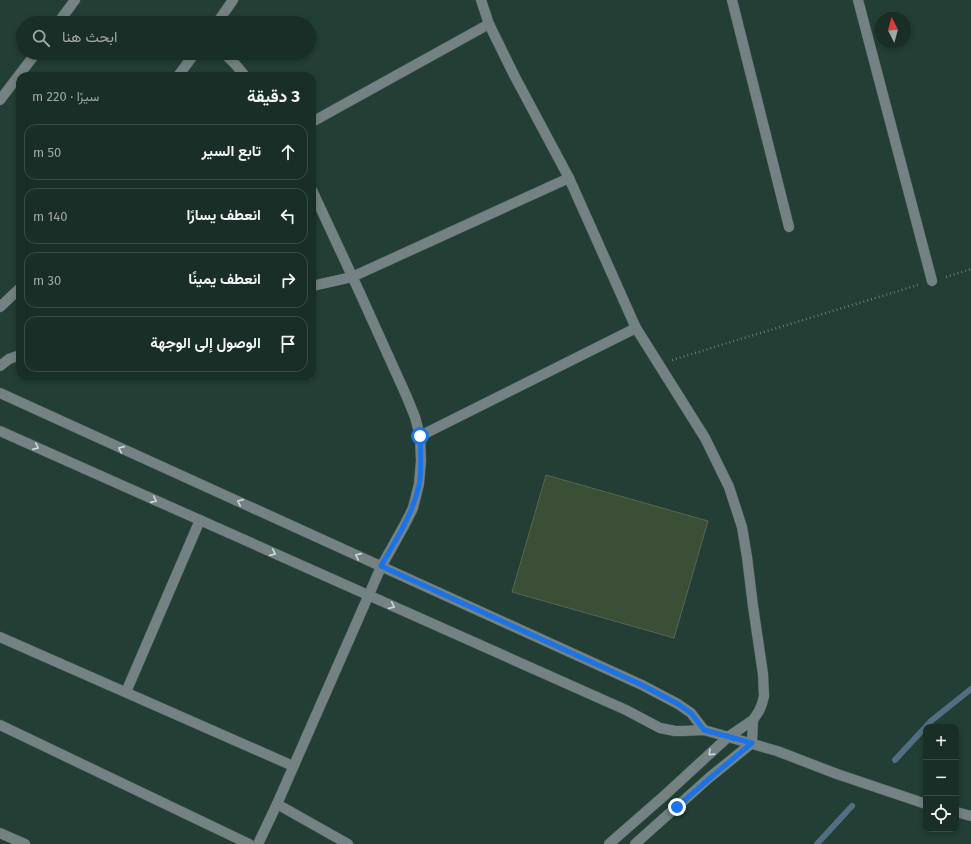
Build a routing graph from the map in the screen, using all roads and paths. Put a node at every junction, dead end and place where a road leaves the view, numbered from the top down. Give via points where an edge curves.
1 (75, 0) edge
2 (233, 0) edge
3 (481, 0) edge
4 (732, 0) edge
5 (858, 0) edge
6 (63, 16) edge
7 (221, 16) edge
8 (489, 24) junction
9 (31, 60) edge
10 (190, 60) edge
11 (231, 60) edge
12 (21, 72) edge
13 (181, 72) edge
14 (242, 72) edge
15 (16, 79) edge
16 (0, 100) edge
17 (316, 120) edge
18 (569, 178) junction
19 (316, 199) edge
20 (789, 227) dead end
21 (971, 269) edge
22 (352, 277) junction
23 (932, 281) junction
24 (316, 285) edge
25 (16, 292) edge
26 (0, 307) edge
27 (636, 328) junction
28 (16, 356) edge
29 (659, 364) junction
30 (0, 366) edge
31 (0, 393) edge
32 (0, 431) edge
33 (420, 436) junction
34 (200, 520) junction
35 (381, 566) junction
36 (369, 595) junction
37 (0, 637) edge
38 (126, 692) junction
39 (752, 720) junction
40 (0, 725) edge
41 (704, 730) junction
42 (728, 737) junction
43 (752, 743) junction
44 (293, 766) junction
45 (923, 803) edge
46 (277, 804) junction
47 (959, 813) edge
48 (971, 816) edge
49 (0, 832) edge
50 (25, 844) edge
51 (249, 844) edge
52 (258, 844) edge
53 (348, 844) edge
54 (609, 844) edge
55 (635, 844) edge

1 - 6 street
2 - 7 street
3 - 8 street
4 - 20 street
5 - 23 street
8 - 17 street
8 - 18 street
9 - 12 street
10 - 13 street
11 - 14 street
15 - 16 street
18 - 22 street
18 - 27 street
19 - 22 street
21 - 23 path
22 - 24 street
22 - 33 street via 406,395
23 - 29 path
25 - 26 street
27 - 29 street
27 - 33 street
28 - 30 street
29 - 39 street via 705,438 729,487 742,527 763,674 764,696 759,711
35 -> 31 street
32 -> 34 street
33 - 35 street via 419,484 413,508
34 -> 36 street
34 - 38 street
35 - 36 street
35 - 41 street via 642,685 691,713
36 -> 41 street via 626,710 660,728 675,731
36 - 44 street
37 - 38 street
38 - 44 street
39 - 42 street
39 - 43 street
40 - 51 street
41 - 42 street
42 - 43 street
42 -> 54 street
43 - 45 street
43 - 55 street
44 - 46 street
46 - 52 street
46 - 53 street
47 - 48 street
49 - 50 street

